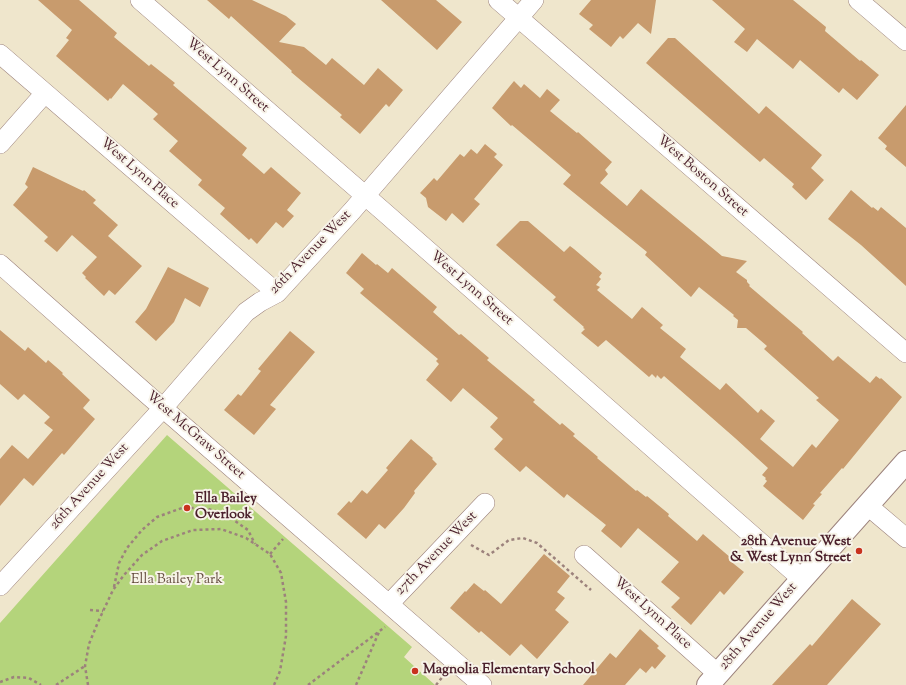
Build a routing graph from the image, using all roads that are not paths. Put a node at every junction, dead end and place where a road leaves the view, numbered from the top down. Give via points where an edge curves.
1 (140, 0) edge
2 (498, 0) edge
3 (534, 0) edge
4 (858, 0) edge
5 (518, 18) junction
6 (906, 41) edge
7 (0, 54) edge
8 (45, 93) junction
9 (0, 144) edge
10 (365, 196) junction
11 (0, 264) edge
12 (277, 293) junction
13 (906, 353) edge
14 (163, 408) junction
15 (906, 462) edge
16 (485, 503) dead end
17 (867, 506) junction
18 (906, 538) edge
19 (584, 555) dead end
20 (802, 580) junction
21 (0, 586) edge
22 (389, 604) junction
23 (712, 682) edge
24 (482, 685) edge

1 - 10 street, West Lynn Street
2 - 5 street, West Boston Street
3 - 5 street, 26th Avenue West
4 - 6 street
5 - 10 street, 26th Avenue West
5 - 13 street, West Boston Street
7 - 8 street, West Lynn Place
8 - 9 street
8 - 12 street, West Lynn Place
10 - 12 street, 26th Avenue West
10 - 20 street, West Lynn Street
11 - 14 street, West McGraw Street
12 - 14 street, 26th Avenue West via 246,312
14 - 21 street, 26th Avenue West
14 - 22 street, West McGraw Street
15 - 17 street, 28th Avenue West
16 - 22 street, 27th Avenue West
17 - 18 street
17 - 20 street, 28th Avenue West
19 - 23 street, West Lynn Place
20 - 23 street, 28th Avenue West
22 - 24 street, West McGraw Street

